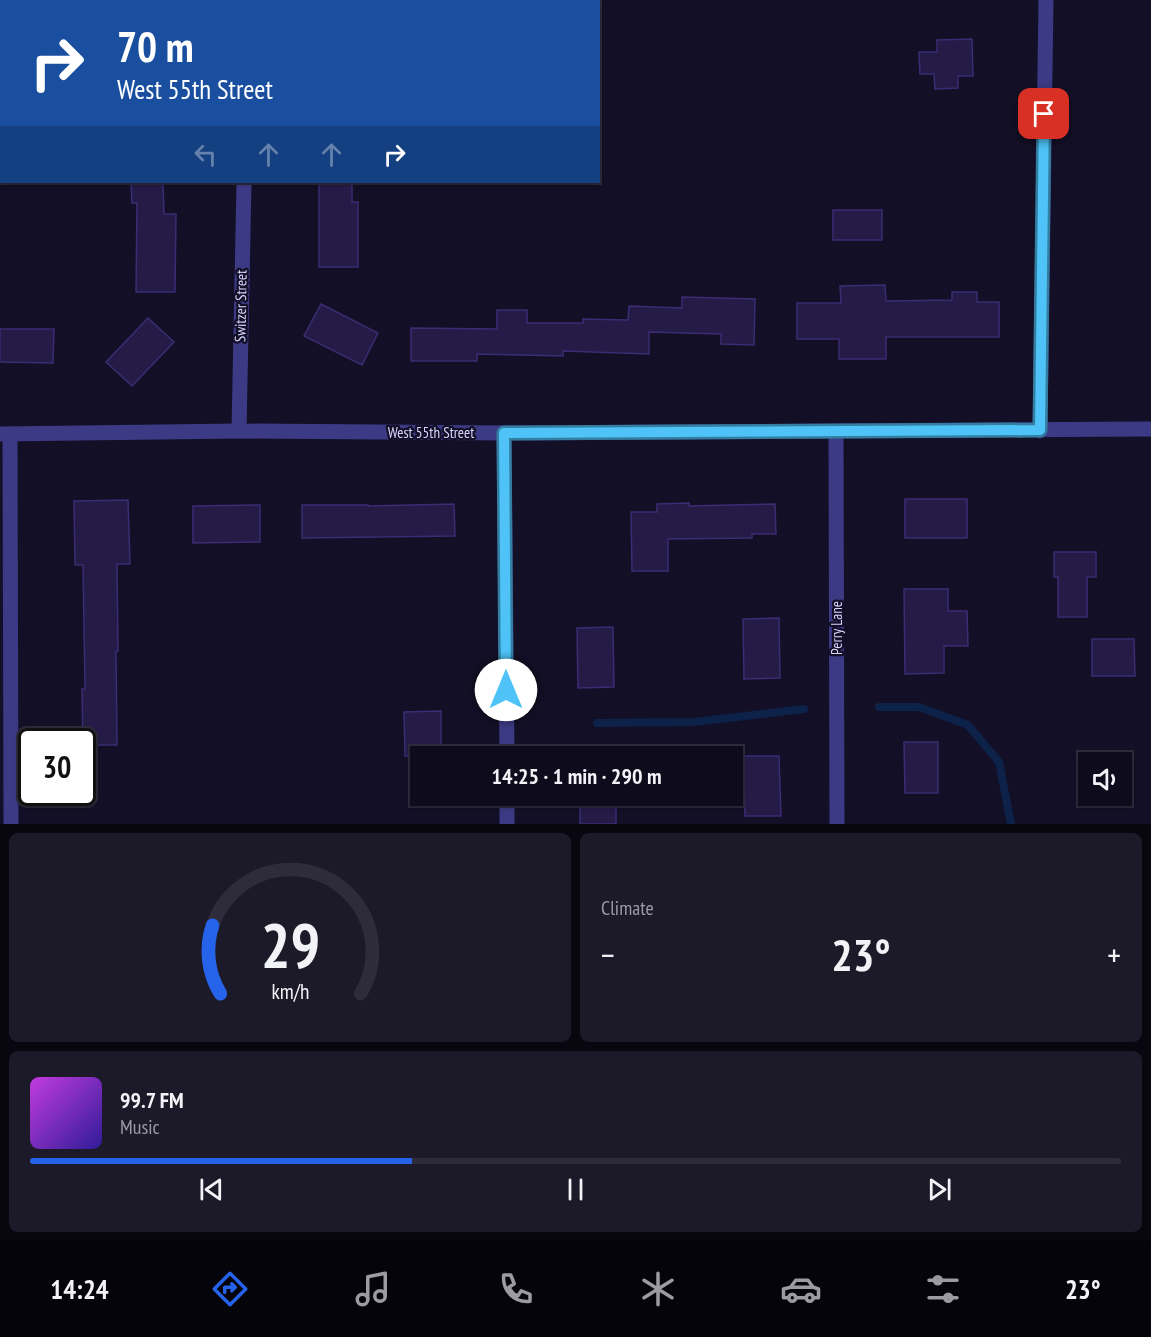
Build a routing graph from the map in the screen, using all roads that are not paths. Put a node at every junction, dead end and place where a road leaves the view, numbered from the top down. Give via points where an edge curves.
1 (1046, 0) edge
2 (244, 183) edge
3 (1151, 429) edge
4 (1040, 430) junction
5 (239, 431) junction
6 (836, 432) junction
7 (504, 433) junction
8 (5, 434) edge
9 (507, 746) edge
10 (507, 806) edge
11 (11, 824) edge
12 (507, 824) edge
13 (837, 824) edge

1 - 4 street
2 - 5 street, Switzer Street
3 - 4 street, West 55th Street
4 - 6 street, West 55th Street
5 - 7 street, West 55th Street
5 - 8 street, West 55th Street
6 - 7 street, West 55th Street
6 - 13 street, Perry Lane
7 - 9 street
8 - 11 street
10 - 12 street

